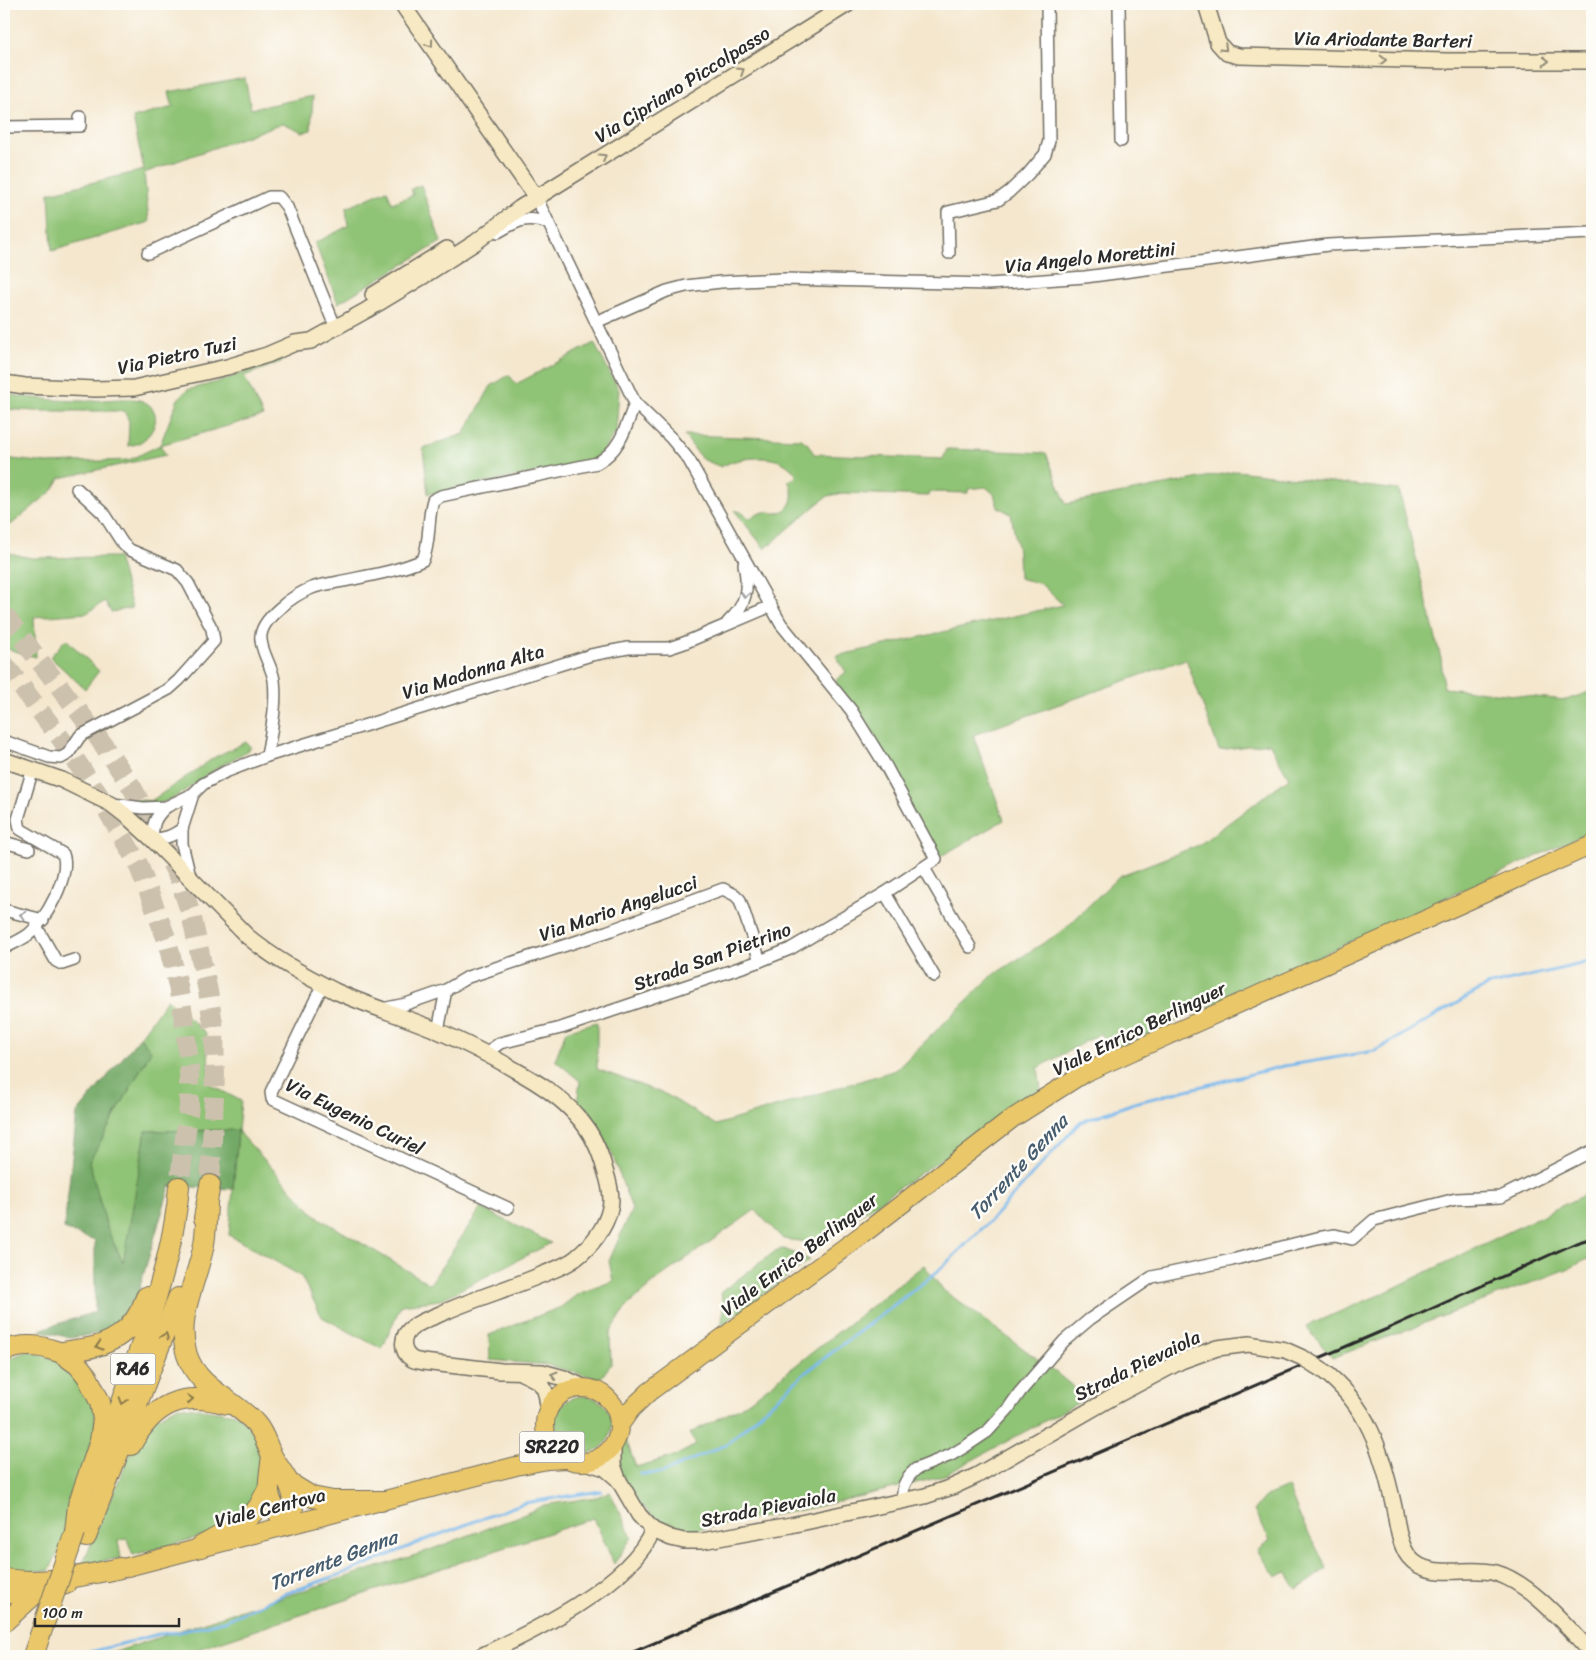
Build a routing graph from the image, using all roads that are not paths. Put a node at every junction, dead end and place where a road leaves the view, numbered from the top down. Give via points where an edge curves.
1 (402, 4) edge
2 (848, 4) edge
3 (1047, 4) edge
4 (1119, 4) edge
5 (1206, 4) edge
6 (1592, 61) edge
7 (80, 117) dead end
8 (4, 127) edge
9 (1121, 141) dead end
10 (518, 171) junction
11 (562, 183) junction
12 (537, 199) junction
13 (514, 210) junction
14 (548, 223) junction
15 (1592, 233) edge
16 (476, 242) junction
17 (148, 252) dead end
18 (949, 253) dead end
19 (332, 319) junction
20 (596, 322) junction
21 (295, 343) junction
22 (4, 383) edge
23 (635, 403) junction
24 (77, 489) dead end
25 (742, 555) junction
26 (771, 606) junction
27 (722, 626) junction
28 (4, 741) edge
29 (267, 756) junction
30 (4, 760) edge
31 (33, 769) junction
32 (193, 794) junction
33 (111, 804) junction
34 (166, 807) junction
35 (182, 828) junction
36 (152, 839) junction
37 (4, 842) edge
38 (1592, 845) edge
39 (29, 849) dead end
40 (924, 868) junction
41 (190, 878) junction
42 (885, 893) junction
43 (4, 910) edge
44 (40, 923) junction
45 (970, 947) dead end
46 (4, 948) edge
47 (74, 960) dead end
48 (760, 961) junction
49 (934, 976) dead end
50 (323, 984) junction
51 (446, 990) junction
52 (420, 1000) junction
53 (382, 1009) junction
54 (416, 1022) junction
55 (438, 1031) junction
56 (486, 1053) junction
57 (1592, 1151) edge
58 (210, 1185) tunnel mouth
59 (207, 1206) junction
60 (508, 1208) dead end
61 (4, 1351) edge
62 (60, 1352) junction
63 (521, 1372) junction
64 (585, 1388) junction
65 (649, 1392) junction
66 (604, 1395) junction
67 (234, 1405) junction
68 (548, 1410) junction
69 (619, 1426) junction
70 (545, 1431) junction
71 (613, 1446) junction
72 (272, 1456) junction
73 (566, 1459) junction
74 (586, 1462) junction
75 (516, 1466) junction
76 (618, 1478) junction
77 (289, 1483) junction
78 (268, 1489) junction
79 (381, 1500) junction
80 (902, 1501) junction
81 (289, 1524) junction
82 (653, 1530) junction
83 (83, 1532) junction
84 (200, 1547) junction
85 (120, 1568) junction
86 (4, 1579) edge
87 (4, 1592) edge
88 (36, 1594) junction
89 (4, 1623) edge
90 (1592, 1652) edge
91 (33, 1656) edge
92 (45, 1656) edge
93 (481, 1656) edge

1 -> 10 street, Via Cipriano Piccolpasso
11 -> 2 street, Via Cipriano Piccolpasso
3 - 18 street via 1049,141 1044,154 1028,174 998,200 948,212
4 - 9 street
5 -> 6 street, Via Ariodante Barteri via 1218,42 1227,52 1239,56
7 - 8 street via 80,126
10 - 11 street, Via Cipriano Piccolpasso via 539,186
10 - 12 street, Via Cipriano Piccolpasso
10 - 13 street via 521,193
11 - 12 street, Via Cipriano Piccolpasso
12 - 13 street, Via Pietro Tuzi
12 - 14 street
13 - 16 street, Via Pietro Tuzi
13 - 19 street, Via Pietro Tuzi
14 - 16 street via 530,218 517,221
14 - 20 street
15 - 20 street, Via Angelo Morettini via 1328,245 1085,277 989,284 782,279 721,282 667,291
16 - 21 street, Via Pietro Tuzi via 325,334
17 - 19 street via 269,197 279,197 287,207
19 - 21 street, Via Pietro Tuzi
20 - 23 street
21 - 22 street, Via Pietro Tuzi via 227,367 134,388 65,388
23 - 25 street via 689,460
23 - 29 street via 615,450 606,458 597,463 441,496 433,500 430,510 428,547 423,560 410,566 311,588 272,615 260,640 274,680 275,705
24 - 28 street via 103,514 130,550 177,570 188,583 212,629 214,641 169,688 80,736 68,754 61,758
25 - 26 street
25 -> 27 street via 746,575 745,600 734,617
26 - 27 street, Via Madonna Alta
26 - 40 street, Strada San Pietrino via 785,629 850,710 887,768 936,859
27 - 29 street, Via Madonna Alta via 669,648 628,648 591,655
29 - 32 street, Via Madonna Alta via 225,772
30 - 31 street, Via Madonna Alta / SR220
31 - 33 street, Via Madonna Alta / SR220
31 - 44 street via 18,819 20,829 63,854 65,860 52,903
32 - 34 street, Via Madonna Alta
32 - 35 street
33 - 34 street, Via Madonna Alta
33 - 36 street, Via Madonna Alta / SR220
34 - 36 street via 157,816
35 - 36 street via 171,837
35 - 41 street via 182,844
36 - 41 street, Via Madonna Alta / SR220
37 - 39 street
38 - 65 main road, Viale Enrico Berlinguer via 1084,1073 1013,1118
40 - 42 street, Strada San Pietrino
40 - 45 street
41 - 50 street, Via Madonna Alta / SR220 via 263,950
42 - 48 street, Strada San Pietrino via 790,949
42 - 49 street
44 -> 43 street
44 - 46 street via 28,935
44 - 47 street via 56,961 62,964
48 - 51 street, Via Mario Angelucci via 740,900 723,889 468,977
48 - 56 street, Strada San Pietrino via 562,1028 500,1043
50 - 53 street, Via Madonna Alta / SR220
50 - 60 street, Via Eugenio Curiel via 271,1092 272,1099
51 - 52 street, Via Mario Angelucci
51 - 55 street
52 - 53 street, Via Mario Angelucci
52 - 54 street via 415,1006
53 - 54 street, Via Madonna Alta / SR220
54 - 55 street, Via Madonna Alta / SR220
55 - 56 street, Via Madonna Alta / SR220
56 - 63 street, SR220 via 534,1081 577,1116 603,1161 611,1207 604,1226 575,1259 524,1283 420,1322 410,1328 403,1343 405,1352 413,1360
57 - 80 street via 1501,1196 1456,1199 1374,1220 1352,1240 1335,1235 1317,1238 1152,1277 1064,1341 987,1432 908,1476
58 - 59 highway, RA6
59 - 67 highway via 204,1244 183,1321 184,1338 194,1369 203,1381
83 -> 59 highway, RA6 via 172,1317
61 - 62 highway via 25,1345
62 - 83 highway via 87,1376 100,1402 103,1419 100,1441 78,1505
62 - 83 highway, RA6 via 108,1344 136,1319 143,1307 178,1195 167,1260
64 -> 63 street, SR220 via 542,1372
63 - 68 street, SR220 via 536,1379 545,1389
64 - 66 main road, SR220
64 - 68 main road, SR220 via 563,1393
65 - 66 main road via 631,1396
65 - 69 main road, Viale Enrico Berlinguer
66 - 69 main road via 614,1406
67 - 72 highway via 257,1424
83 -> 67 highway via 103,1507 136,1435 152,1416 179,1400 195,1398
68 - 70 main road, SR220
69 - 71 main road, SR220
70 - 73 main road, SR220 via 550,1445
70 - 75 main road via 537,1445
71 - 74 main road, SR220 via 601,1457
71 - 76 street, SR220 via 613,1465
72 - 77 highway
72 - 78 highway
73 - 74 main road, SR220
73 - 75 main road, Viale Centova
74 - 76 street, SR220 via 605,1468
75 - 79 main road, Viale Centova
76 - 82 street, Strada Pievaiola / SR220 via 639,1515
77 - 79 highway via 312,1497
77 - 81 highway via 294,1502
78 - 81 highway via 272,1505
78 - 84 highway via 258,1508 241,1524
79 - 81 main road, Viale Centova
80 - 82 street, Strada Pievaiola / SR220 via 702,1541 684,1541
80 - 90 street, Strada Pievaiola / SR220, bridge via 952,1487 976,1476 1070,1420 1181,1361 1217,1348 1249,1344 1285,1350 1303,1358 1336,1381 1369,1427 1383,1461 1401,1541 1417,1565 1430,1571 1496,1573 1538,1597
81 - 84 main road, Viale Centova
82 - 93 street via 648,1542 625,1567 585,1600
83 - 91 highway, RA6, bridge
83 - 92 highway, RA6
84 - 85 main road, Viale Centova
85 - 86 highway via 39,1582
85 - 88 main road, Viale Centova
87 - 88 main road via 14,1596
88 - 89 main road

